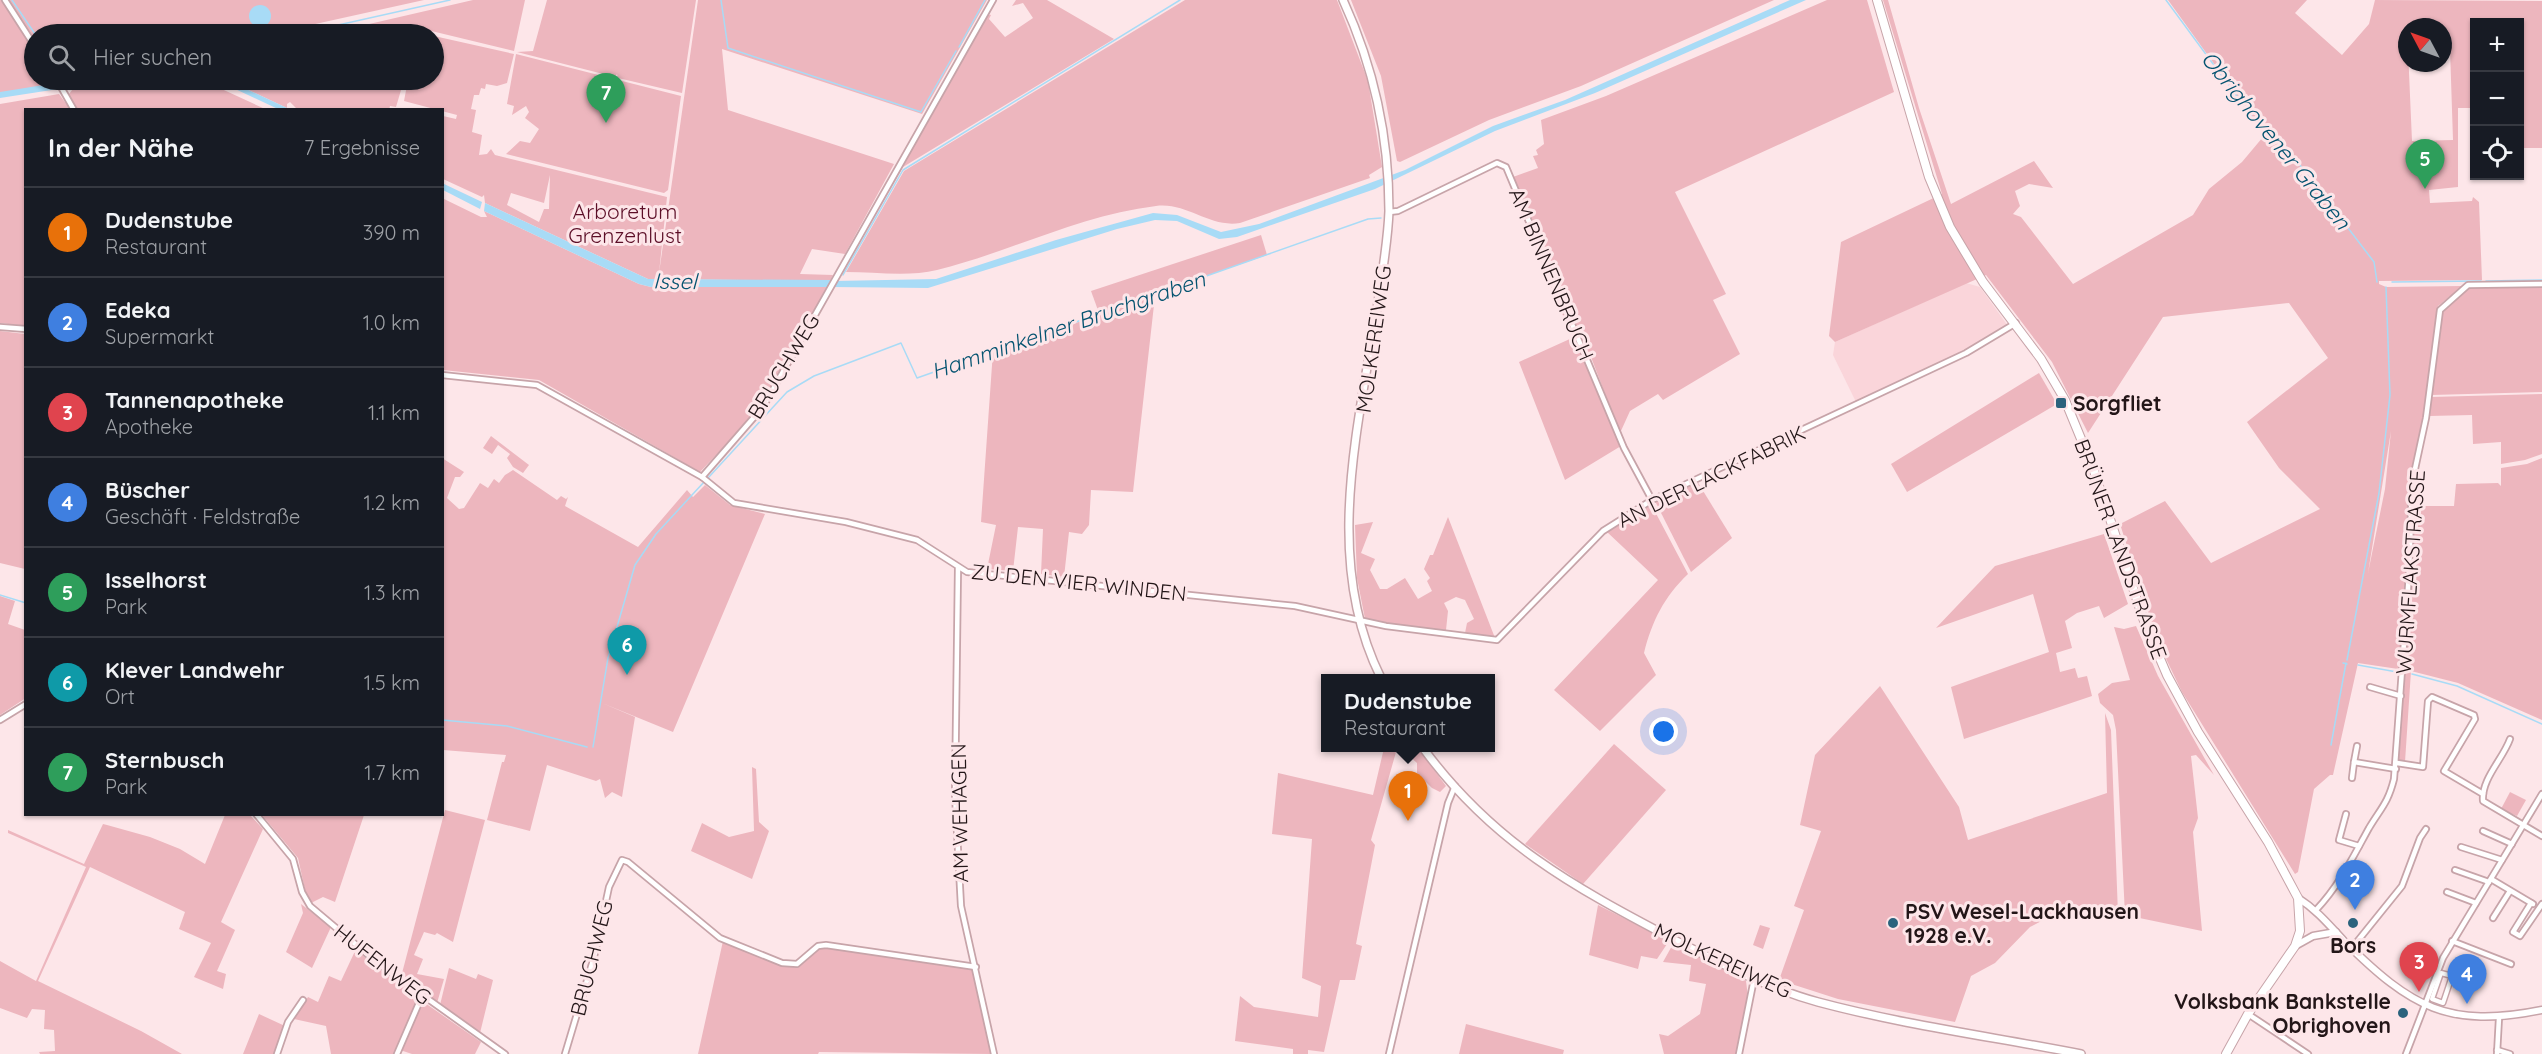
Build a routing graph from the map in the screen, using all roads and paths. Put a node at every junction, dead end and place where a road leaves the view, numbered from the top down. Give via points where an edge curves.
1 (5, 0) edge
2 (993, 0) edge
3 (1343, 0) edge
4 (1877, 0) edge
5 (24, 29) edge
6 (63, 90) edge
7 (73, 108) edge
8 (1389, 212) junction
9 (2542, 284) edge
10 (2016, 323) junction
11 (0, 327) edge
12 (24, 330) edge
13 (444, 375) edge
14 (702, 477) junction
15 (1652, 500) junction
16 (958, 568) junction
17 (1359, 621) junction
18 (1379, 674) edge
19 (2370, 687) dead end
20 (2401, 696) junction
21 (24, 705) edge
22 (0, 720) edge
23 (2510, 739) dead end
24 (2357, 746) dead end
25 (1427, 752) edge
26 (2354, 762) junction
27 (2396, 766) junction
28 (2352, 778) dead end
29 (1455, 786) junction
30 (2483, 794) junction
31 (2542, 794) edge
32 (2346, 814) dead end
33 (258, 816) edge
34 (2523, 825) junction
35 (2426, 829) dead end
36 (2483, 831) dead end
37 (2542, 836) edge
38 (2512, 844) junction
39 (2359, 846) junction
40 (2462, 847) dead end
41 (2502, 860) junction
42 (2455, 870) dead end
43 (2490, 880) junction
44 (2510, 891) junction
45 (2446, 892) dead end
46 (2298, 898) junction
47 (2476, 903) junction
48 (2531, 903) junction
49 (2540, 905) edge
50 (2301, 910) junction
51 (2316, 910) junction
52 (2493, 918) dead end
53 (2336, 932) junction
54 (2452, 940) junction
55 (2295, 946) junction
56 (2352, 948) junction
57 (2511, 964) dead end
58 (976, 967) junction
59 (1754, 979) junction
60 (423, 996) junction
61 (2432, 999) joint
62 (303, 1000) dead end
63 (2424, 1005) junction
64 (2542, 1010) edge
65 (2248, 1014) junction
66 (2499, 1018) junction
67 (2497, 1052) edge
68 (277, 1054) edge
69 (397, 1054) edge
70 (506, 1054) edge
71 (565, 1054) edge
72 (994, 1054) edge
73 (1389, 1054) edge
74 (1739, 1054) edge
75 (2081, 1054) edge
76 (2226, 1054) edge
77 (2308, 1054) edge
78 (2406, 1054) edge
79 (2510, 1054) edge

1 - 5 street
2 - 14 street, BRUCHWEG via 763,407
3 - 8 main road, MOLKEREIWEG via 1373,80 1384,134
4 - 10 main road, BRÜNER LANDSTRASSE via 1939,203 1969,260
6 - 7 street
8 - 15 street, AM BINNENBRUCH via 1497,163 1506,167 1624,448
8 - 17 main road, MOLKEREIWEG via 1349,507 1348,553
9 - 20 street, WURMFLAKSTRASSE via 2468,285 2440,309 2426,418 2412,483
10 - 15 street, AN DER LACKFABRIK via 1966,353
10 - 46 main road, BRÜNER LANDSTRASSE via 2051,375 2077,426 2134,595 2167,675
11 - 12 street
13 - 14 street via 537,385
14 - 16 street, ZU DEN VIER WINDEN via 726,498 744,506 846,522 917,540
15 - 17 street, AN DER LACKFABRIK via 1603,531 1497,640
16 - 17 street, ZU DEN VIER WINDEN via 1295,606
16 - 58 street, AM WEHAGEN via 956,818 962,906
17 - 18 main road, MOLKEREIWEG
19 - 20 street, WURMFLAKSTRASSE
20 - 27 street, WURMFLAKSTRASSE
21 - 22 street
23 - 30 street
24 - 26 street
25 - 29 main road, MOLKEREIWEG
26 - 27 street
26 - 28 street
27 - 30 street via 2423,766 2428,701 2432,697 2474,715 2475,720 2444,771
27 - 39 street, WURMFLAKSTRASSE via 2389,801
29 - 59 main road, MOLKEREIWEG via 1503,834 1556,875
29 - 73 street
30 - 34 street via 2488,806
31 - 34 street
32 - 39 street via 2339,840
33 - 60 street, HUFENWEG via 289,852 310,906
34 - 37 street
34 - 38 street
35 - 56 street via 2402,886
36 - 38 street
38 - 41 street
39 - 51 street, WURMFLAKSTRASSE
40 - 41 street
41 - 43 street
42 - 43 street
43 - 44 street
43 - 47 street
44 - 48 street
44 - 52 street
45 - 47 street
46 - 50 main road, BRÜNER LANDSTRASSE
46 - 51 street
47 - 54 street
48 - 49 street
48 - 49 street via 2513,932 2520,936
50 - 51 street
50 - 55 main road, BRÜNER LANDSTRASSE
51 - 53 street
53 - 55 street via 2313,936
53 - 56 street
54 - 57 street
54 - 63 street
55 - 65 main road, BRÜNER LANDSTRASSE
56 - 63 street via 2394,988
58 - 71 street, BRUCHWEG via 826,945 818,946 797,964 782,963 720,938 624,860 609,887 594,957
58 - 72 street, AM WEHAGEN
59 - 74 street
59 - 75 main road, MOLKEREIWEG via 1838,1006
60 - 69 street
60 - 70 street, HUFENWEG
61 - 61 street via 2443,1003 2452,976 2441,973
62 - 68 street via 288,1022
63 - 66 street via 2457,1015
63 - 78 street
64 - 66 street
65 - 76 main road, BRÜNER LANDSTRASSE
65 - 77 street
66 - 67 street
67 - 79 street

